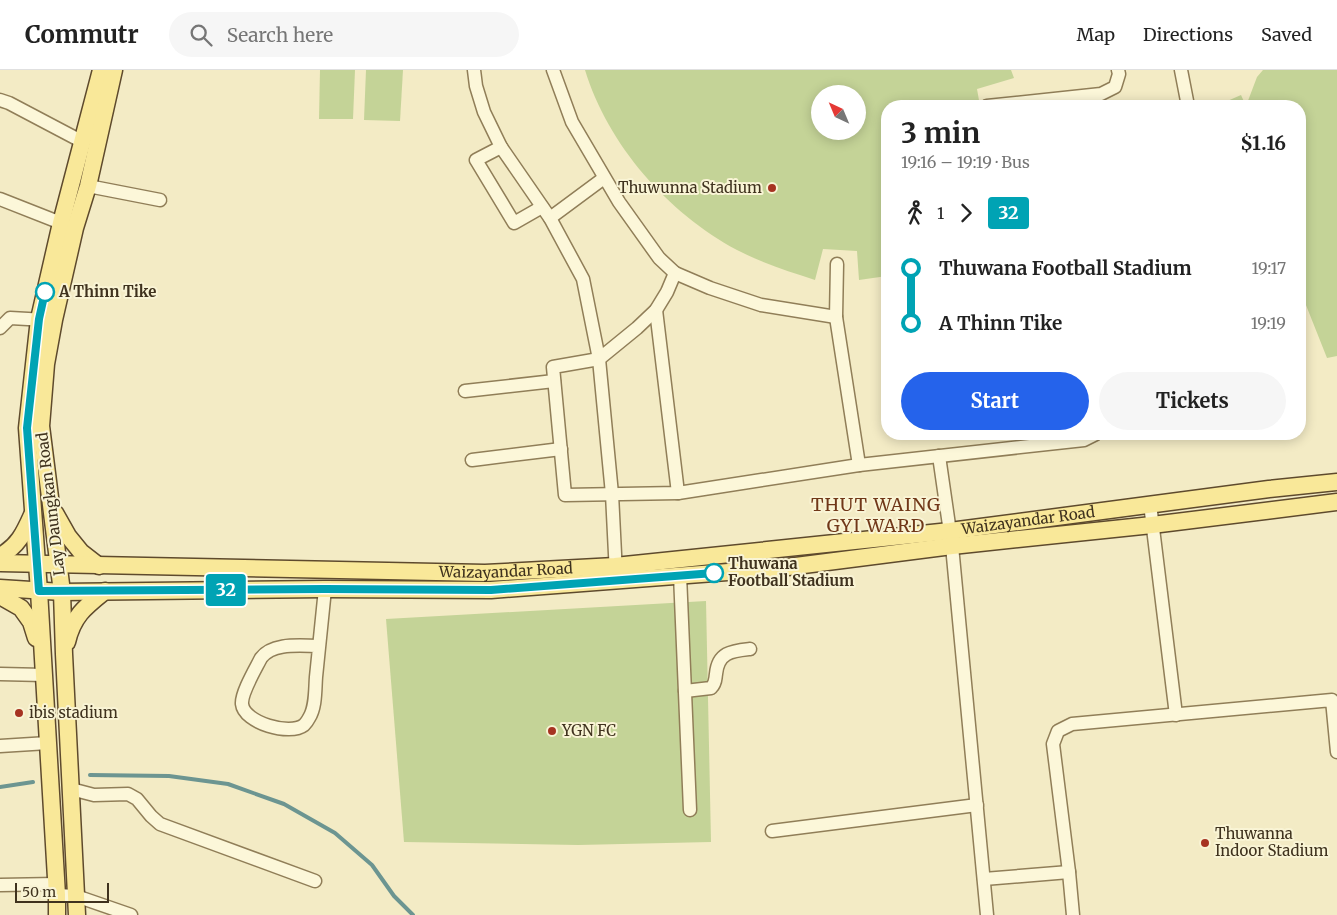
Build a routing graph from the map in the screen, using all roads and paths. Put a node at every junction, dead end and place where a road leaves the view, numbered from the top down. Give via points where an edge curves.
1 (101, 70) edge
2 (114, 70) edge
3 (474, 70) edge
4 (553, 70) edge
5 (1118, 70) edge
6 (1181, 70) edge
7 (0, 100) edge
8 (1044, 100) edge
9 (1187, 100) edge
10 (83, 142) junction
11 (501, 147) junction
12 (604, 178) junction
13 (80, 184) junction
14 (0, 200) edge
15 (160, 200) dead end
16 (542, 207) junction
17 (550, 218) junction
18 (61, 223) junction
19 (837, 264) dead end
20 (675, 274) junction
21 (656, 310) junction
22 (836, 316) junction
23 (46, 320) junction
24 (0, 328) edge
25 (599, 359) junction
26 (554, 381) junction
27 (465, 391) dead end
28 (1084, 440) edge
29 (561, 449) junction
30 (939, 456) junction
31 (472, 460) dead end
32 (859, 466) junction
33 (1337, 482) edge
34 (678, 493) junction
35 (612, 494) junction
36 (1196, 498) junction
37 (1337, 502) edge
38 (1150, 504) junction
39 (52, 508) junction
40 (33, 513) junction
41 (1198, 519) junction
42 (1152, 525) junction
43 (951, 538) junction
44 (0, 556) edge
45 (0, 563) edge
46 (37, 564) junction
47 (58, 564) junction
48 (99, 566) junction
49 (616, 573) junction
50 (680, 575) junction
51 (0, 588) edge
52 (325, 589) junction
53 (39, 591) junction
54 (105, 591) junction
55 (62, 592) junction
56 (0, 596) edge
57 (319, 646) junction
58 (750, 649) dead end
59 (64, 654) junction
60 (43, 669) junction
61 (0, 674) edge
62 (685, 691) junction
63 (1334, 699) edge
64 (1176, 715) junction
65 (48, 743) junction
66 (0, 746) edge
67 (1337, 752) edge
68 (71, 789) junction
69 (976, 805) junction
70 (690, 810) dead end
71 (772, 831) dead end
72 (1069, 872) junction
73 (984, 879) junction
74 (315, 881) dead end
75 (0, 885) edge
76 (57, 890) junction
77 (76, 896) junction
78 (57, 915) edge
79 (76, 915) edge
80 (131, 915) edge
81 (987, 915) edge
82 (1073, 915) edge

1 - 10 main road, Lay Daungkan Road
2 - 13 main road, Lay Daungkan Road
3 - 11 street via 484,112
4 - 12 street via 572,122
5 - 8 street via 1115,87 1101,94
6 - 9 street
7 - 10 street
10 - 13 main road, Lay Daungkan Road
11 - 16 street
11 - 16 street via 476,160 514,223
12 - 17 street
12 - 20 street via 659,258
13 - 15 street
13 - 18 main road, Lay Daungkan Road
13 - 23 main road, Lay Daungkan Road via 75,228
14 - 18 street
16 - 17 street
17 - 25 street via 583,279
18 - 23 main road, Lay Daungkan Road
19 - 22 street
20 - 21 street
20 - 22 street via 761,305
21 - 25 street
21 - 34 street
22 - 32 street
23 - 24 street via 10,318
23 - 39 main road, Lay Daungkan Road via 41,426
23 - 40 main road, Lay Daungkan Road via 27,428
25 - 26 street via 553,367
25 - 35 street
26 - 27 street
26 - 29 street
28 - 30 street
29 - 31 street
29 - 35 street via 565,495
30 - 32 street
30 - 43 street
32 - 34 street
33 - 36 main road, Waizayandar Road
34 - 35 street
35 - 49 street
36 - 38 main road, Waizayandar Road
36 - 41 main road
37 - 41 main road, Waizayandar Road
38 - 42 street
38 - 43 main road, Waizayandar Road
39 - 47 main road, Lay Daungkan Road
39 - 48 main road via 68,536
40 - 44 main road via 16,544
40 - 46 main road, Lay Daungkan Road
41 - 42 main road, Waizayandar Road
42 - 43 main road, Waizayandar Road
42 - 64 street
43 - 49 main road, Waizayandar Road
43 - 50 main road, Waizayandar Road via 780,568
43 - 69 street
45 - 46 main road, Waizayandar Road
46 - 47 main road, Waizayandar Road
46 - 53 main road, Lay Daungkan Road
47 - 48 main road, Waizayandar Road
47 - 55 main road, Lay Daungkan Road
48 - 49 main road, Waizayandar Road
49 - 50 main road, Waizayandar Road
49 - 52 main road, Waizayandar Road via 491,590
50 - 62 street
51 - 53 main road, Waizayandar Road
52 - 54 main road, Waizayandar Road
52 - 57 street
53 - 55 main road, Waizayandar Road
53 - 60 main road, Lay Daungkan Road
54 - 55 main road, Waizayandar Road
54 - 59 main road via 82,610 70,628
55 - 59 main road, Lay Daungkan Road
56 - 60 main road via 21,608 31,622
57 - 57 street via 313,709 304,725 278,728 256,721 246,713 242,707 242,696 264,653 289,646
58 - 62 street via 735,650 723,656 717,664 716,683 711,688
59 - 68 main road, Lay Daungkan Road
60 - 61 street
60 - 65 main road, Lay Daungkan Road
62 - 70 street
63 - 64 street
63 - 67 street
64 - 72 street via 1072,724 1058,732 1053,744
65 - 66 street
65 - 76 main road, Lay Daungkan Road
68 - 74 street via 94,794 128,794 137,799 160,824
68 - 77 main road, Lay Daungkan Road
69 - 71 street
69 - 73 street
72 - 73 street
72 - 82 street
73 - 81 street
75 - 76 street
76 - 77 street
76 - 78 main road, Lay Daungkan Road
77 - 79 main road, Lay Daungkan Road
77 - 80 street

